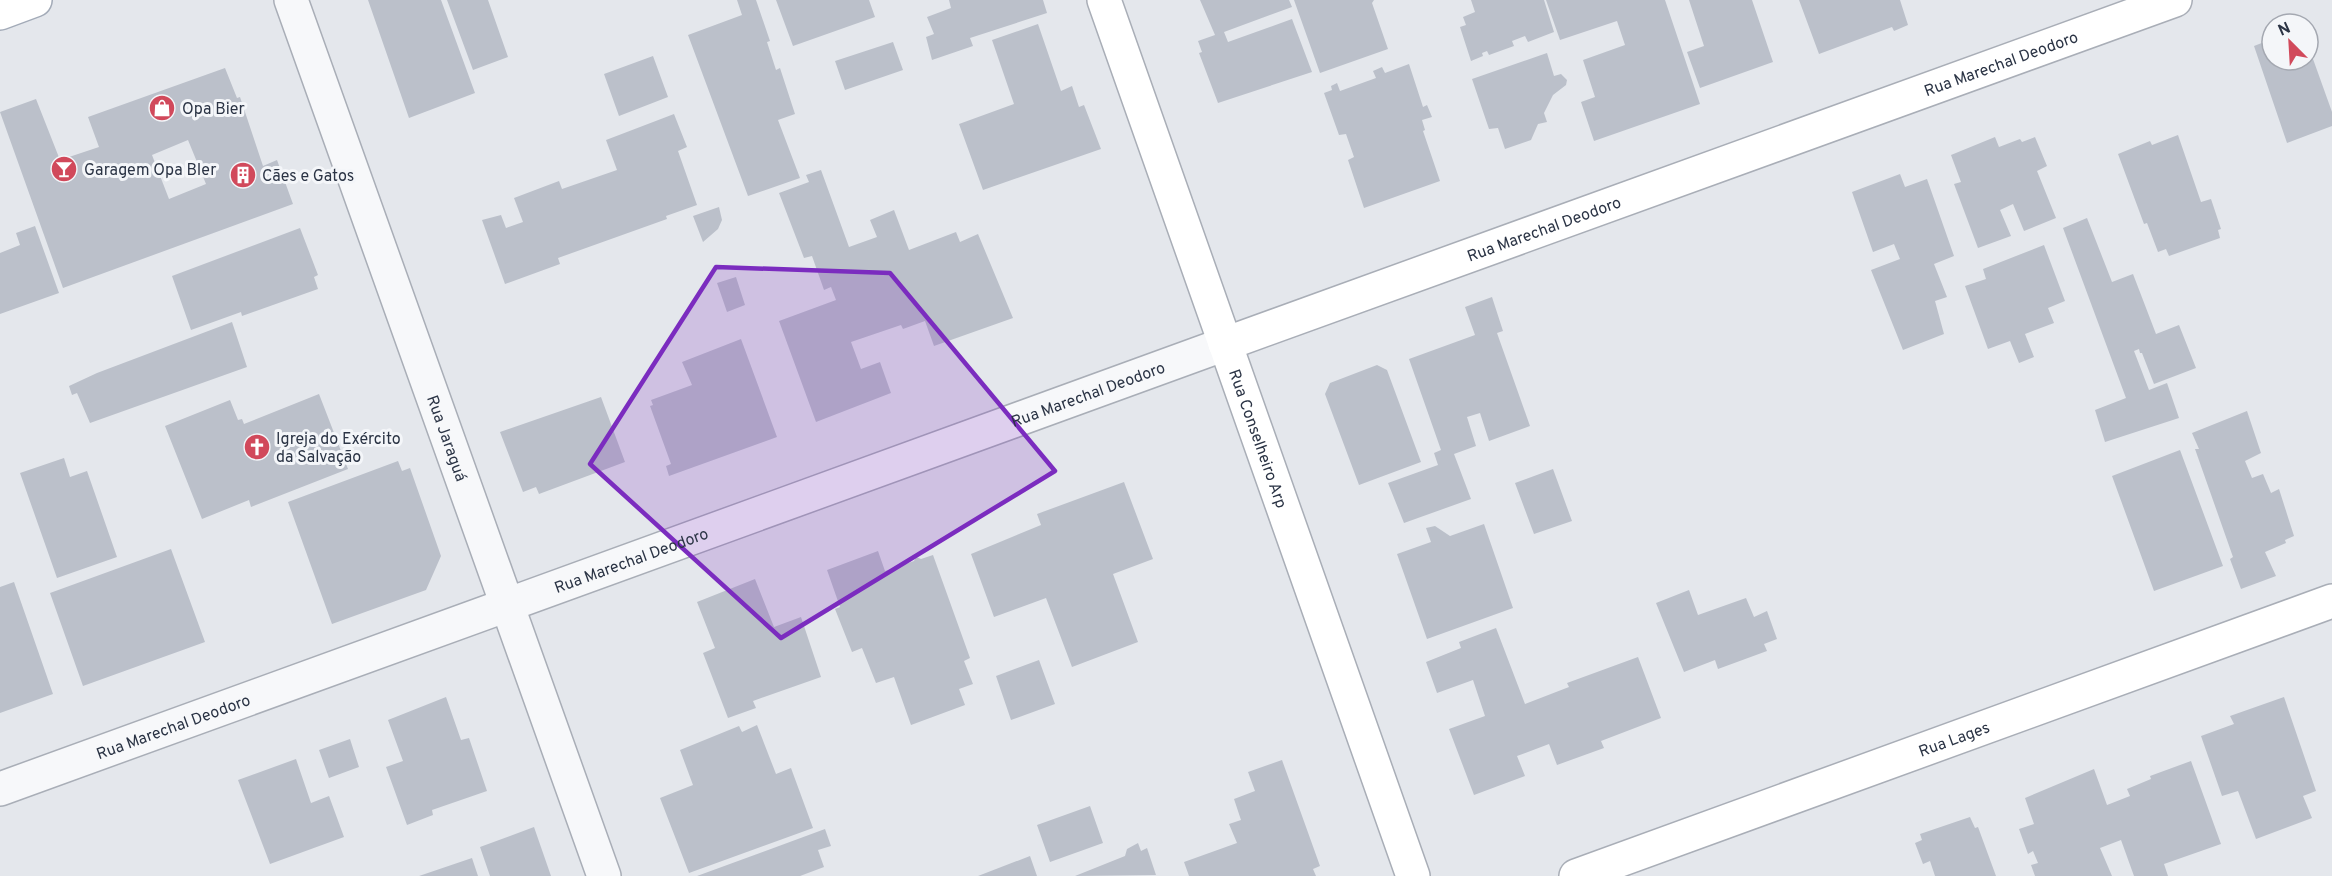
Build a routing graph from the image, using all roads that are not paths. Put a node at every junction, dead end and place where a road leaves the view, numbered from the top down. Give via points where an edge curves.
1 (35, 0) edge
2 (291, 0) edge
3 (1104, 0) edge
4 (2175, 0) edge
5 (0, 12) edge
6 (1225, 344) junction
7 (2332, 601) edge
8 (507, 605) junction
9 (0, 789) edge
10 (604, 876) edge
11 (1413, 876) edge
12 (1576, 876) edge

1 - 5 main road
2 - 8 street, Rua Jaraguá
3 - 6 main road, Rua Conselheiro Arp
4 - 6 main road, Rua Marechal Deodoro
6 - 8 street, Rua Marechal Deodoro
6 - 11 main road, Rua Conselheiro Arp
7 - 12 main road, Rua Lages
8 - 9 street, Rua Marechal Deodoro
8 - 10 street, Rua Jaraguá

